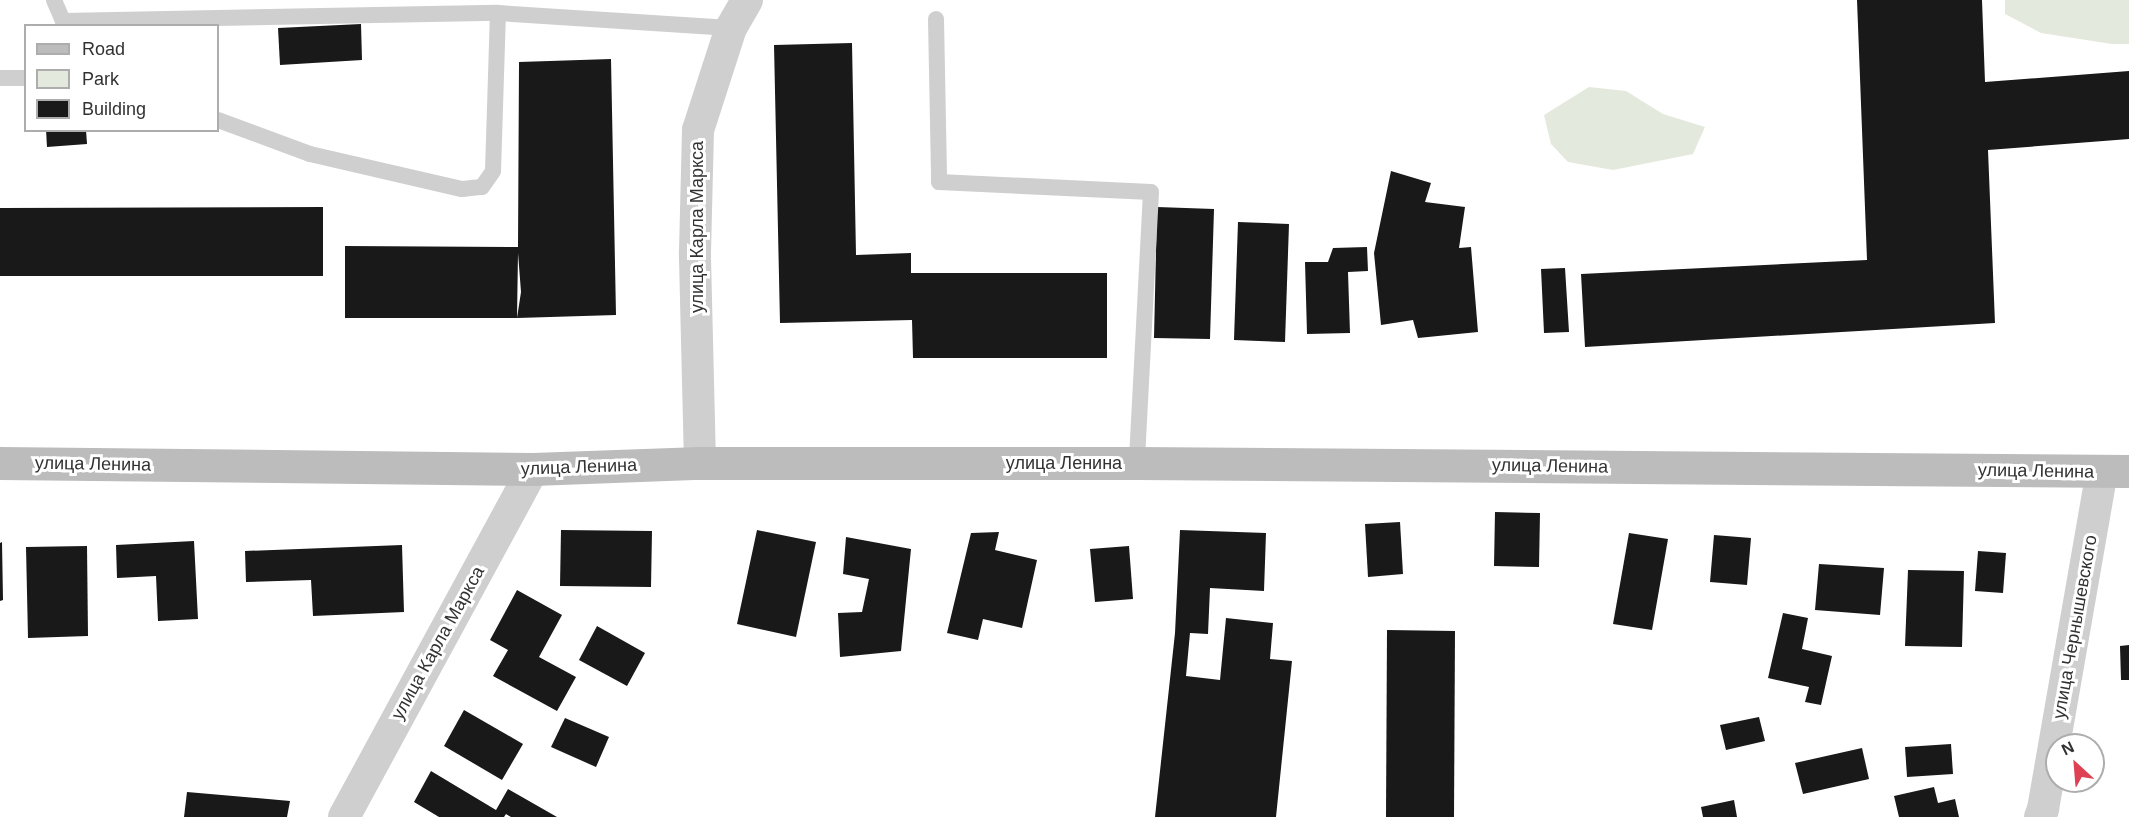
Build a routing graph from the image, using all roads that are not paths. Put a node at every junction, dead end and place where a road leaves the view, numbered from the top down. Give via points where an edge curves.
1 (54, 0) edge
2 (747, 0) edge
3 (498, 13) junction
4 (936, 19) dead end
5 (64, 23) edge
6 (731, 28) junction
7 (0, 78) edge
8 (24, 78) edge
9 (219, 120) edge
10 (0, 463) edge
11 (700, 463) junction
12 (1137, 463) junction
13 (533, 469) junction
14 (2115, 471) edge
15 (344, 817) edge
16 (2040, 817) edge

1 - 5 lane
2 - 6 street, улица Карла Маркса
3 - 5 lane
3 - 6 lane
3 - 9 lane via 493,171 482,187 462,189 310,154
4 - 12 lane via 939,182 1151,192
6 - 11 street, улица Карла Маркса via 698,130 695,252
7 - 8 lane
10 - 13 street, улица Ленина
11 - 12 street, улица Ленина
11 - 13 street, улица Ленина
12 - 14 street, улица Ленина
13 - 15 street, улица Карла Маркса
14 - 16 street, улица Чернышевского

